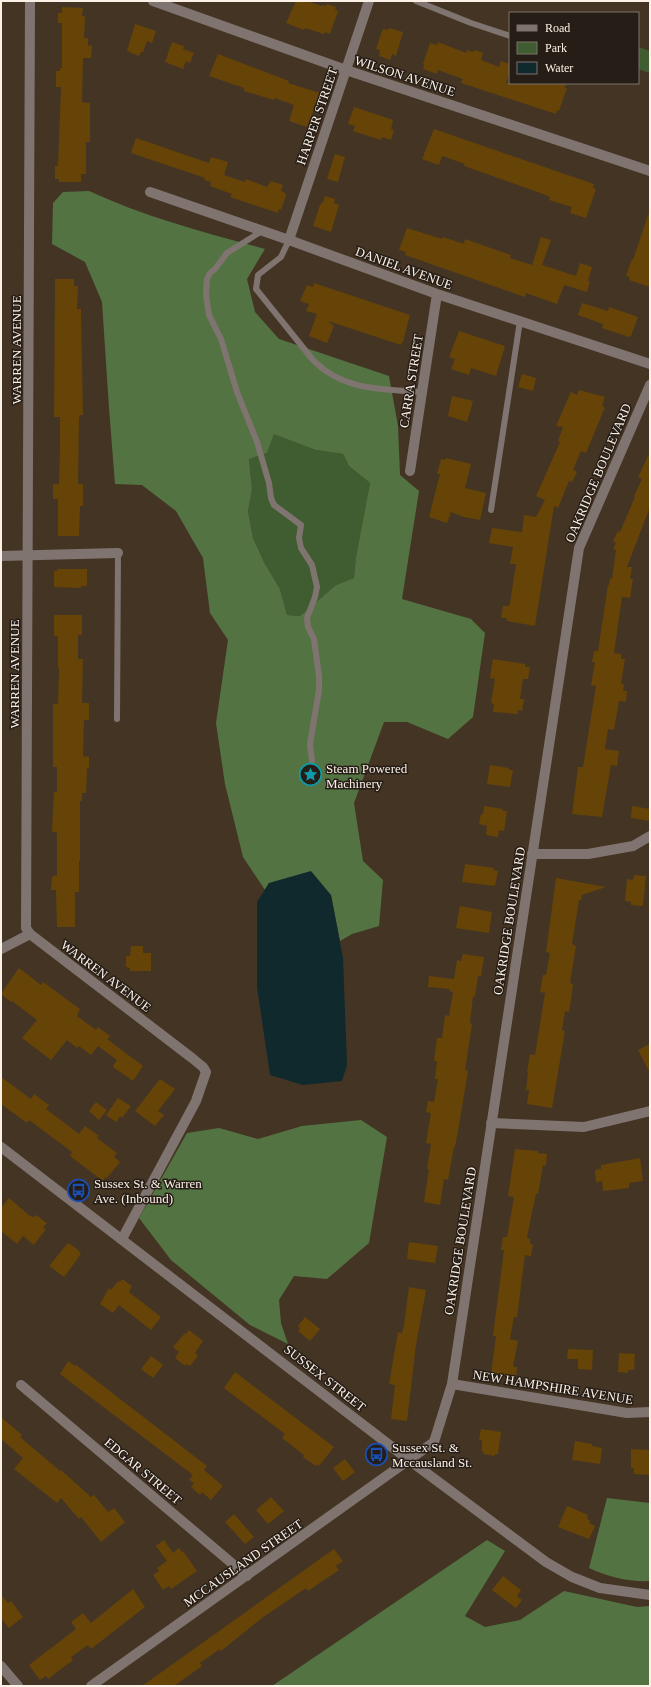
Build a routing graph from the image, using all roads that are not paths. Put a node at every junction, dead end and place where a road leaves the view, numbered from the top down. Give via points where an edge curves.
1 (30, 1) edge
2 (153, 1) edge
3 (369, 1) edge
4 (416, 1) edge
5 (509, 36) edge
6 (346, 70) junction
7 (650, 171) edge
8 (150, 192) dead end
9 (262, 231) junction
10 (289, 240) junction
11 (437, 294) junction
12 (520, 321) junction
13 (650, 364) edge
14 (650, 385) edge
15 (422, 392) junction
16 (410, 471) dead end
17 (491, 510) dead end
18 (118, 553) joint
19 (1, 556) edge
20 (27, 556) junction
21 (117, 719) dead end
22 (312, 761) dead end
23 (650, 836) edge
24 (532, 854) junction
25 (30, 934) junction
26 (1, 949) edge
27 (650, 1111) edge
28 (491, 1123) junction
29 (1, 1147) edge
30 (122, 1239) junction
31 (452, 1384) junction
32 (21, 1385) dead end
33 (650, 1412) edge
34 (409, 1460) junction
35 (247, 1576) junction
36 (650, 1595) edge
37 (1, 1666) edge
38 (18, 1686) edge
39 (91, 1686) edge

1 - 20 street, WARREN AVENUE
2 - 6 street, WILSON AVENUE
3 - 6 street, HARPER STREET
4 - 5 lane
6 - 7 street, WILSON AVENUE
6 - 10 street, HARPER STREET
8 - 9 street, DANIEL AVENUE
9 - 10 street, DANIEL AVENUE
9 - 22 lane via 228,253 210,273 206,295 209,315 221,338 237,392 257,442 271,498 274,505 300,525 301,548 316,576 316,592 306,618 314,639 319,676 310,744
10 - 11 street, DANIEL AVENUE
10 - 15 lane via 281,257 258,275 256,289 313,360 322,370 338,379 363,388
11 - 12 street, DANIEL AVENUE
11 - 15 street, CARRA STREET
12 - 13 street, DANIEL AVENUE
12 - 17 lane
14 - 24 street, OAKRIDGE BOULEVARD via 579,548
15 - 16 street, CARRA STREET
18 - 20 street
18 - 21 lane
19 - 20 street
20 - 25 street, WARREN AVENUE via 25,918 26,928
23 - 24 street via 633,846 588,854
24 - 28 street, OAKRIDGE BOULEVARD
25 - 26 street
25 - 30 street, WARREN AVENUE via 192,1058 206,1072 196,1100
27 - 28 street via 584,1127
28 - 31 street, OAKRIDGE BOULEVARD
29 - 30 street, SUSSEX STREET
30 - 34 street, SUSSEX STREET
31 - 33 street, NEW HAMPSHIRE AVENUE via 627,1413
31 - 34 street, OAKRIDGE BOULEVARD via 434,1442
32 - 35 street, EDGAR STREET
34 - 35 street, MCCAUSLAND STREET
34 - 36 street, SUSSEX STREET via 546,1562 572,1577 600,1588
35 - 39 street, MCCAUSLAND STREET
37 - 38 street

